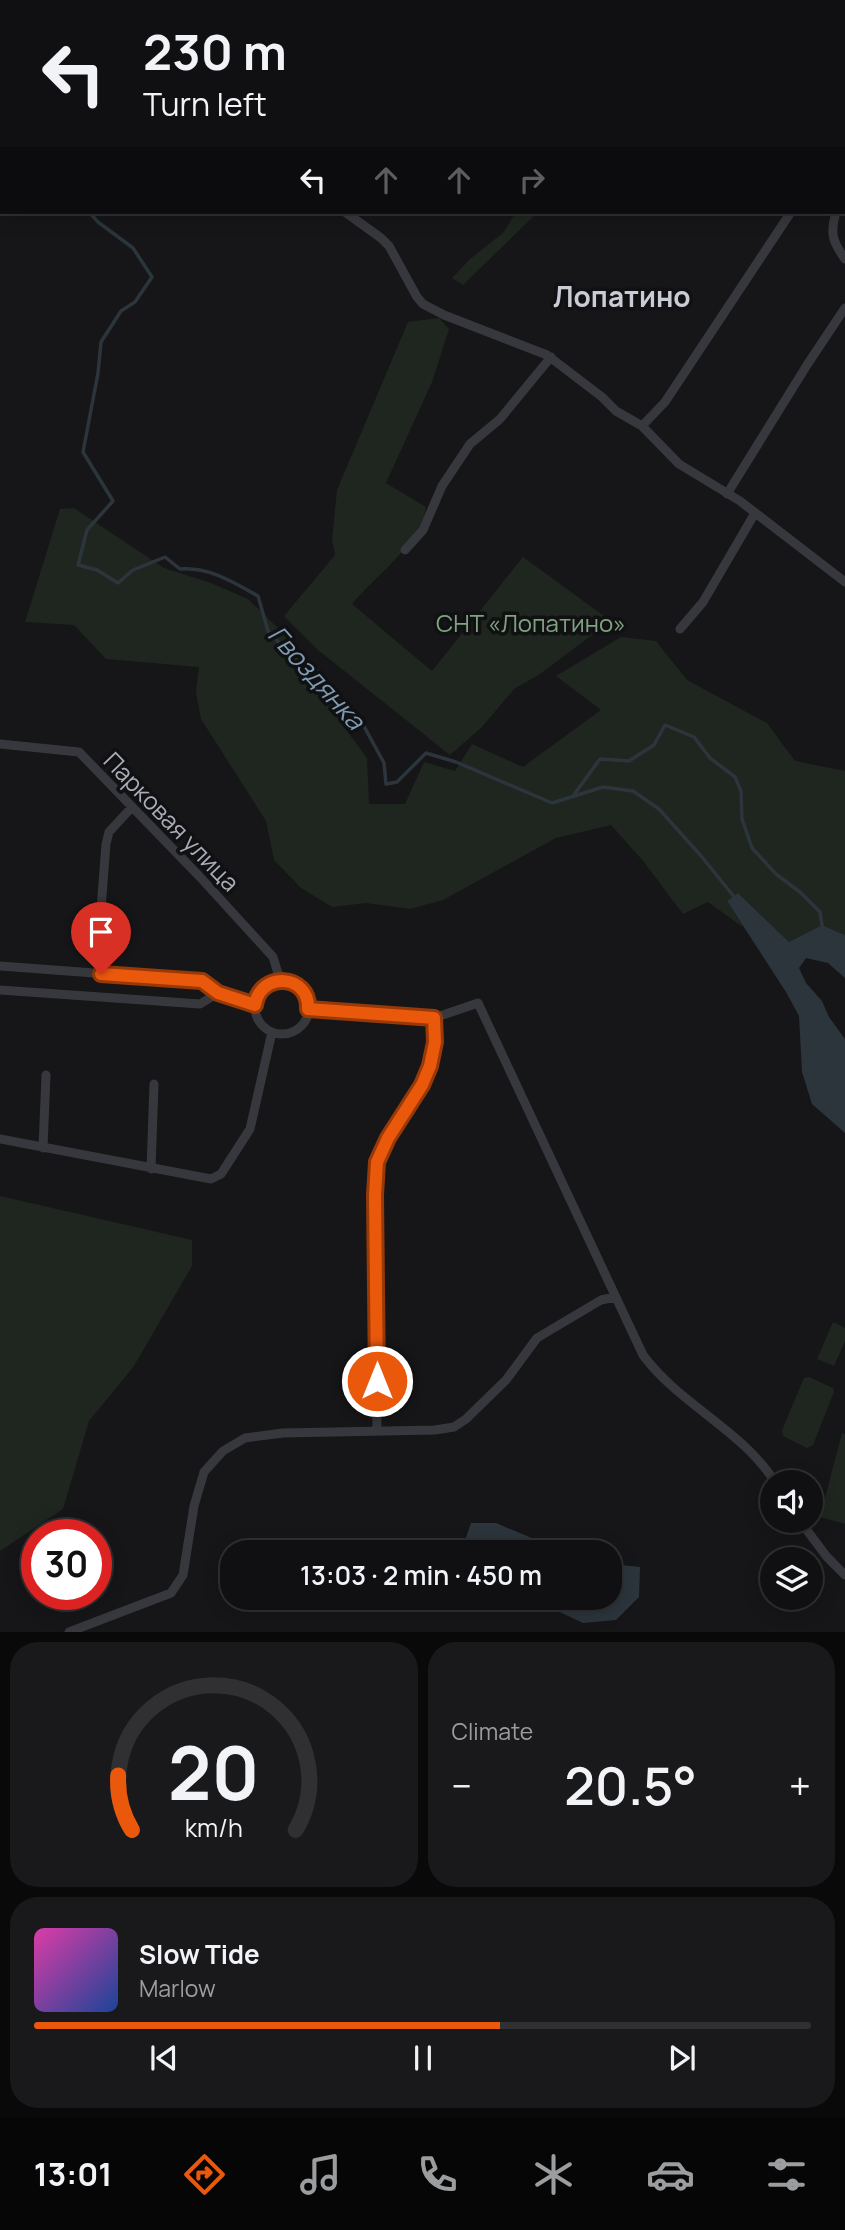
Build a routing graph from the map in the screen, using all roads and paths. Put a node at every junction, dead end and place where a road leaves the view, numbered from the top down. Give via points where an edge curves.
1 (348, 214) edge
2 (790, 214) edge
3 (835, 214) edge
4 (845, 259) edge
5 (845, 308) edge
6 (551, 358) junction
7 (642, 426) junction
8 (727, 494) junction
9 (755, 513) junction
10 (405, 550) dead end
11 (845, 582) edge
12 (680, 629) dead end
13 (0, 744) edge
14 (132, 807) junction
15 (101, 909) dead end
16 (0, 966) edge
17 (280, 980) junction
18 (0, 990) edge
19 (218, 993) junction
20 (255, 1005) junction
21 (308, 1009) junction
22 (434, 1018) junction
23 (272, 1032) junction
24 (46, 1075) dead end
25 (154, 1084) dead end
26 (0, 1139) edge
27 (43, 1148) junction
28 (151, 1169) junction
29 (615, 1297) junction
30 (377, 1432) junction
31 (767, 1470) edge
32 (809, 1533) edge
33 (845, 1575) edge
34 (69, 1632) edge

1 - 6 street via 389,246 423,304
2 - 7 street via 666,402
3 - 4 street via 833,243
5 - 8 street
6 - 7 street via 616,411
6 - 10 street via 500,419 470,444 442,486 423,530
7 - 8 street via 679,464
8 - 9 street
9 - 11 street
9 - 12 street via 703,602
13 - 14 street, Парковая улица via 79,752
14 - 15 street via 109,832
14 - 17 street, Парковая улица via 273,957
16 - 19 street via 202,981
17 - 20 street via 265,985
17 - 21 street via 305,993
18 - 19 street via 200,1004
19 - 20 street
20 - 23 street via 258,1020
21 - 22 street
21 - 23 street via 295,1031
22 - 29 street via 478,1003
22 - 30 street via 430,1066 377,1162
23 - 28 street via 250,1129 221,1174 211,1179
24 - 27 street
25 - 28 street
26 - 27 street
27 - 28 street
29 - 30 street via 601,1300 537,1338 506,1380 454,1427
29 - 31 street via 653,1369 745,1444
30 - 34 street via 282,1433 245,1438 223,1451 204,1472 183,1575 171,1592
32 - 33 street

